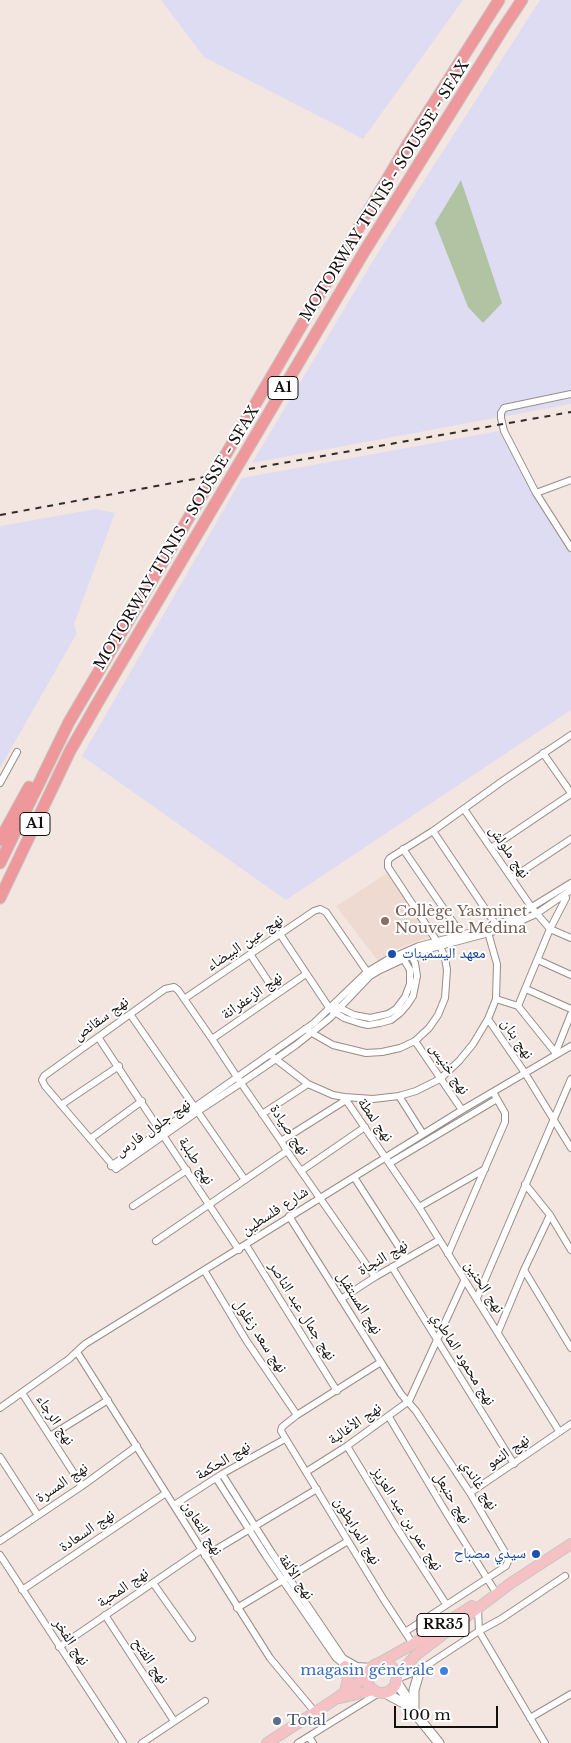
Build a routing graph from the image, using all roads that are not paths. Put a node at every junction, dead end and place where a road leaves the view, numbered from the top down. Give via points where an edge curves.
1 (499, 0) edge
2 (522, 0) edge
3 (571, 394) edge
4 (260, 397) junction
5 (571, 480) edge
6 (536, 492) junction
7 (571, 548) edge
8 (571, 735) edge
9 (17, 752) dead end
10 (543, 753) junction
11 (0, 783) edge
12 (571, 794) edge
13 (464, 809) junction
14 (432, 831) junction
15 (571, 839) edge
16 (0, 840) edge
17 (491, 848) junction
18 (403, 849) junction
19 (0, 863) edge
20 (512, 878) junction
21 (571, 883) edge
22 (571, 890) edge
23 (0, 898) edge
24 (566, 899) edge
25 (534, 911) junction
26 (496, 925) junction
27 (550, 929) junction
28 (488, 931) junction
29 (280, 934) junction
30 (461, 934) junction
31 (571, 938) edge
32 (438, 943) junction
33 (250, 954) junction
34 (411, 955) junction
35 (403, 958) junction
36 (538, 960) junction
37 (306, 974) junction
38 (369, 974) junction
39 (571, 975) edge
40 (174, 988) joint
41 (526, 989) junction
42 (276, 993) junction
43 (184, 999) junction
44 (496, 999) junction
45 (518, 1006) junction
46 (334, 1008) junction
47 (571, 1009) edge
48 (130, 1014) junction
49 (571, 1014) edge
50 (488, 1019) junction
51 (308, 1031) junction
52 (98, 1037) junction
53 (212, 1039) junction
54 (415, 1041) junction
55 (571, 1046) edge
56 (270, 1054) junction
57 (555, 1054) junction
58 (276, 1060) junction
59 (119, 1066) junction
60 (525, 1073) junction
61 (440, 1079) junction
62 (571, 1079) edge
63 (239, 1080) junction
64 (308, 1084) junction
65 (493, 1092) junction
66 (399, 1096) junction
67 (345, 1099) junction
68 (497, 1099) junction
69 (142, 1101) junction
70 (61, 1105) junction
71 (195, 1109) junction
72 (462, 1110) junction
73 (262, 1114) junction
74 (553, 1118) junction
75 (365, 1127) junction
76 (163, 1133) junction
77 (423, 1134) junction
78 (90, 1139) junction
79 (280, 1141) junction
80 (571, 1148) edge
81 (287, 1152) junction
82 (388, 1160) junction
83 (485, 1169) junction
84 (186, 1170) junction
85 (301, 1171) junction
86 (354, 1177) junction
87 (245, 1180) junction
88 (525, 1184) junction
89 (321, 1197) junction
90 (208, 1204) junction
91 (133, 1206) dead end
92 (419, 1208) junction
93 (550, 1215) junction
94 (290, 1216) junction
95 (439, 1240) junction
96 (156, 1241) dead end
97 (246, 1245) junction
98 (239, 1250) junction
99 (571, 1250) edge
100 (448, 1254) junction
101 (406, 1258) junction
102 (392, 1267) junction
103 (204, 1270) junction
104 (524, 1270) junction
105 (374, 1276) junction
106 (464, 1281) junction
107 (477, 1298) junction
108 (341, 1299) junction
109 (498, 1332) junction
110 (436, 1339) junction
111 (571, 1348) edge
112 (77, 1352) junction
113 (381, 1362) junction
114 (337, 1391) junction
115 (22, 1392) junction
116 (108, 1400) junction
117 (408, 1402) junction
118 (0, 1408) edge
119 (297, 1415) junction
120 (389, 1417) junction
121 (571, 1424) edge
122 (559, 1431) junction
123 (50, 1436) junction
124 (285, 1439) junction
125 (137, 1446) junction
126 (347, 1446) junction
127 (0, 1457) edge
128 (514, 1464) junction
129 (306, 1472) junction
130 (219, 1476) junction
131 (82, 1486) junction
132 (317, 1489) junction
133 (166, 1493) junction
134 (470, 1494) junction
135 (174, 1505) junction
136 (38, 1514) junction
137 (252, 1528) junction
138 (0, 1541) edge
139 (348, 1541) junction
140 (571, 1544) edge
141 (201, 1550) junction
142 (0, 1555) edge
143 (205, 1556) junction
144 (565, 1576) dead end
145 (487, 1577) junction
146 (285, 1578) junction
147 (511, 1583) junction
148 (153, 1584) junction
149 (22, 1590) junction
150 (495, 1591) junction
151 (446, 1604) junction
152 (237, 1608) junction
153 (478, 1609) junction
154 (104, 1615) junction
155 (320, 1630) junction
156 (479, 1631) junction
157 (405, 1632) junction
158 (192, 1638) dead end
159 (413, 1644) junction
160 (60, 1647) junction
161 (345, 1666) junction
162 (371, 1670) junction
163 (420, 1670) junction
164 (397, 1679) junction
165 (345, 1692) junction
166 (379, 1692) junction
167 (571, 1694) edge
168 (334, 1700) junction
169 (205, 1701) dead end
170 (412, 1709) junction
171 (315, 1712) junction
172 (530, 1718) junction
173 (174, 1721) junction
174 (309, 1736) junction
175 (123, 1743) edge
176 (142, 1743) edge
177 (267, 1743) edge
178 (298, 1743) edge
179 (313, 1743) edge
180 (440, 1743) edge
181 (545, 1743) edge

1 - 4 highway, MOTORWAY TUNIS - SOUSSE - SFAX / A1 via 406,147
2 - 23 highway, MOTORWAY TUNIS - SOUSSE - SFAX / A1 via 364,252 98,702 70,751
3 - 6 street via 504,408 501,418 504,431
4 - 16 highway via 59,732
4 - 19 highway, MOTORWAY TUNIS - SOUSSE - SFAX / A1 via 69,722
5 - 6 street
6 - 7 street
8 - 10 street
9 - 11 street
10 - 12 street
10 - 13 street
12 - 17 street
13 - 14 street
13 - 17 street, نهج ملولش
14 - 18 street
14 - 26 street
15 - 20 street
17 - 20 street, نهج ملولش
18 - 30 street
18 - 32 street via 390,858 388,867
20 - 25 street, نهج ملولش
21 - 25 street, نهج جلول فارس
22 - 24 street, نهج جلول فارس
24 - 25 street, نهج جلول فارس
24 - 27 street
25 - 26 street, نهج جلول فارس
25 - 27 street, نهج ملولش
25 - 28 street, نهج جلول فارس
26 - 28 street, نهج جلول فارس
27 - 31 street
27 - 36 street
28 - 30 street, نهج جلول فارس
28 - 32 street, نهج جلول فارس
28 - 44 street via 497,964
29 - 33 street, نهج عين البيضاء
29 - 37 street
29 - 38 street, نهج عين البيضاء via 320,909 326,912
30 - 32 street, نهج جلول فارس
32 - 34 street, نهج جلول فارس
32 - 38 street, نهج جلول فارس via 405,951
32 - 54 street via 448,970 445,998 429,1028
33 - 42 street
33 - 43 street, نهج عين البيضاء
34 - 35 street, نهج جلول فارس
34 - 46 street via 417,968 416,987 413,996 391,1020 368,1024 352,1021
35 - 38 street, نهج جلول فارس
35 - 46 street via 410,970 410,984 396,1009 370,1018
36 - 39 street
36 - 41 street
37 - 42 street, نهج الزعفرانة
37 - 46 street
38 - 46 street, نهج جلول فارس
40 - 43 street, نهج صيادة
40 - 48 street, نهج سقانص via 165,989
41 - 45 street
41 - 47 street
42 - 53 street, نهج الزعفرانة
43 - 53 street, نهج صيادة
44 - 45 street
44 - 50 street
45 - 57 street
46 - 51 street, نهج جلول فارس
48 - 52 street, نهج سقانص
48 - 71 street
49 - 57 street
50 - 60 street, نهج بنان
50 - 61 street via 473,1044
51 - 54 street via 333,1044 366,1053 400,1048
51 - 56 street, نهج جلول فارس
51 - 58 street, نهج جلول فارس
52 - 59 street, نهج طبلبة
52 - 70 street, نهج سقانص via 44,1076 45,1086
53 - 63 street, نهج صيادة
54 - 61 street, نهج خنيس
55 - 57 street, شارع فلسطين
56 - 58 street
56 - 63 street, نهج جلول فارس
57 - 60 street, شارع فلسطين
58 - 63 street, نهج جلول فارس
58 - 64 street
59 - 69 street, نهج طبلبة
59 - 70 street
60 - 65 street, شارع فلسطين
60 - 74 street, نهج بنان
61 - 66 street
61 - 72 street, نهج خنيس
62 - 74 street
63 - 71 street, نهج جلول فارس
63 - 73 street, نهج صيادة
64 - 67 street
64 - 73 street
65 - 68 street
65 - 72 street, شارع فلسطين
66 - 67 street
66 - 77 street
67 - 75 street, نهج لمطة
67 - 79 street
68 - 82 street
68 - 83 street via 506,1122
69 - 76 street, نهج طبلبة
69 - 78 street
70 - 78 street
71 - 76 street, نهج جلول فارس
71 - 87 street
72 - 77 street, شارع فلسطين
73 - 79 street, نهج صيادة
74 - 80 street, نهج بنان
74 - 88 street
75 - 82 street, نهج لمطة
75 - 85 street
76 - 78 street, نهج جلول فارس via 111,1166
76 - 84 street, نهج طبلبة
77 - 82 street, شارع فلسطين
79 - 81 street, نهج صيادة
81 - 85 street, نهج صيادة
81 - 87 street
82 - 86 street, شارع فلسطين
82 - 92 street, نهج الحنين
83 - 92 street
83 - 100 street
84 - 90 street, نهج طبلبة
84 - 91 street
85 - 89 street, نهج صيادة
86 - 89 street, شارع فلسطين
86 - 101 street
87 - 90 street
88 - 93 street
88 - 107 street
89 - 94 street, شارع فلسطين
89 - 105 street, نهج صيادة
90 - 96 street
90 - 98 street, نهج طبلبة
92 - 95 street, نهج الحنين
93 - 99 street
93 - 104 street
94 - 97 street, شارع فلسطين
94 - 108 street, نهج المستقبل
95 - 100 street, نهج الحنين
95 - 101 street, نهج النجاة
97 - 98 street, شارع فلسطين
97 - 114 street, نهج جمال عبد الناصر
98 - 103 street, شارع فلسطين
100 - 106 street, نهج الحنين
101 - 102 street, نهج النجاة
102 - 105 street, نهج النجاة
102 - 110 street, نهج محمود الماطري
103 - 112 street, شارع فلسطين
103 - 119 street, نهج سعد زغلول
104 - 109 street
104 - 111 street
105 - 108 street, نهج النجاة
106 - 107 street, نهج الحنين
106 - 110 street, نهج الأغالبة
107 - 109 street, نهج الحنين
108 - 113 street, نهج المستقبل
109 - 122 street, نهج الحنين
110 - 117 street, نهج الأغالبة
110 - 128 street, نهج محمود الماطري
112 - 115 street, شارع فلسطين
112 - 116 street, نهج التعاون
113 - 114 street
113 - 117 street, نهج المستقبل
114 - 119 street
115 - 118 street, شارع فلسطين
115 - 123 street, نهج الرجاء
116 - 123 street
116 - 125 street, نهج التعاون
117 - 120 street, نهج الأغالبة
117 - 134 street, نهج غاندي
119 - 124 street, نهج المرابطون via 282,1429
120 - 126 street, نهج الأغالبة
120 - 145 street, نهج حنبعل
121 - 122 street, نهج النمو
122 - 128 street, نهج النمو
123 - 131 street, نهج الرجاء
124 - 129 street, نهج المرابطون
124 - 130 street, نهج الحكمة
125 - 131 street, نهج المسرة
125 - 133 street, نهج التعاون
126 - 129 street, نهج الأغالبة
126 - 151 street, نهج عمر بن عبد العزيز
127 - 136 street
128 - 134 street, نهج النمو
129 - 132 street, نهج المرابطون
130 - 135 street, نهج الحكمة
130 - 137 street, نهج الألفة
131 - 136 street, نهج المسرة
132 - 137 street
132 - 139 street, نهج المرابطون
133 - 135 street, نهج التعاون
133 - 149 street, نهج السعادة
134 - 145 street, نهج غاندي via 509,1559 506,1566
135 - 141 street, نهج التعاون
136 - 138 street, نهج المسرة
137 - 143 street
137 - 146 street, نهج الألفة
139 - 146 street
139 - 157 street, نهج المرابطون
140 - 147 main road, RR35
141 - 143 street, نهج التعاون
141 - 148 street, نهج المحبة
142 - 149 street, نهج الفخر
143 - 152 street, نهج التعاون
144 - 156 street
145 - 150 street, نهج حنبعل
145 - 151 street
146 - 152 street
146 - 155 street, نهج الألفة
147 - 150 main road, RR35
147 - 153 main road, RR35
148 - 154 street, نهج المحبة
148 - 158 street
149 - 160 street, نهج الفخر
150 - 159 main road, RR35
151 - 157 street
152 - 171 street, نهج التعاون via 270,1658
153 - 156 street
153 - 164 main road, RR35 via 416,1655
154 - 160 street, نهج المحبة
154 - 173 street, نهج الفتح
155 - 161 street, نهج الألفة via 336,1658
155 - 162 street, نهج الألفة via 343,1658
156 - 163 street
156 - 172 street
157 - 159 street, نهج المرابطون
159 - 162 main road, RR35
160 - 175 street, نهج الفخر
161 - 162 street, نهج الألفة via 358,1674
161 - 165 main road via 348,1679
162 - 164 main road via 388,1665
162 - 165 main road, RR35
162 - 166 main road via 369,1685
163 - 164 street
163 - 170 street
164 - 166 main road, RR35 via 392,1689
164 - 170 street
165 - 168 main road, RR35
166 - 168 main road, RR35
166 - 170 street
166 - 174 street
167 - 172 street
168 - 171 main road, RR35
169 - 173 street
170 - 180 street
171 - 177 main road, RR35
172 - 181 street
173 - 176 street
174 - 178 street
174 - 179 street

